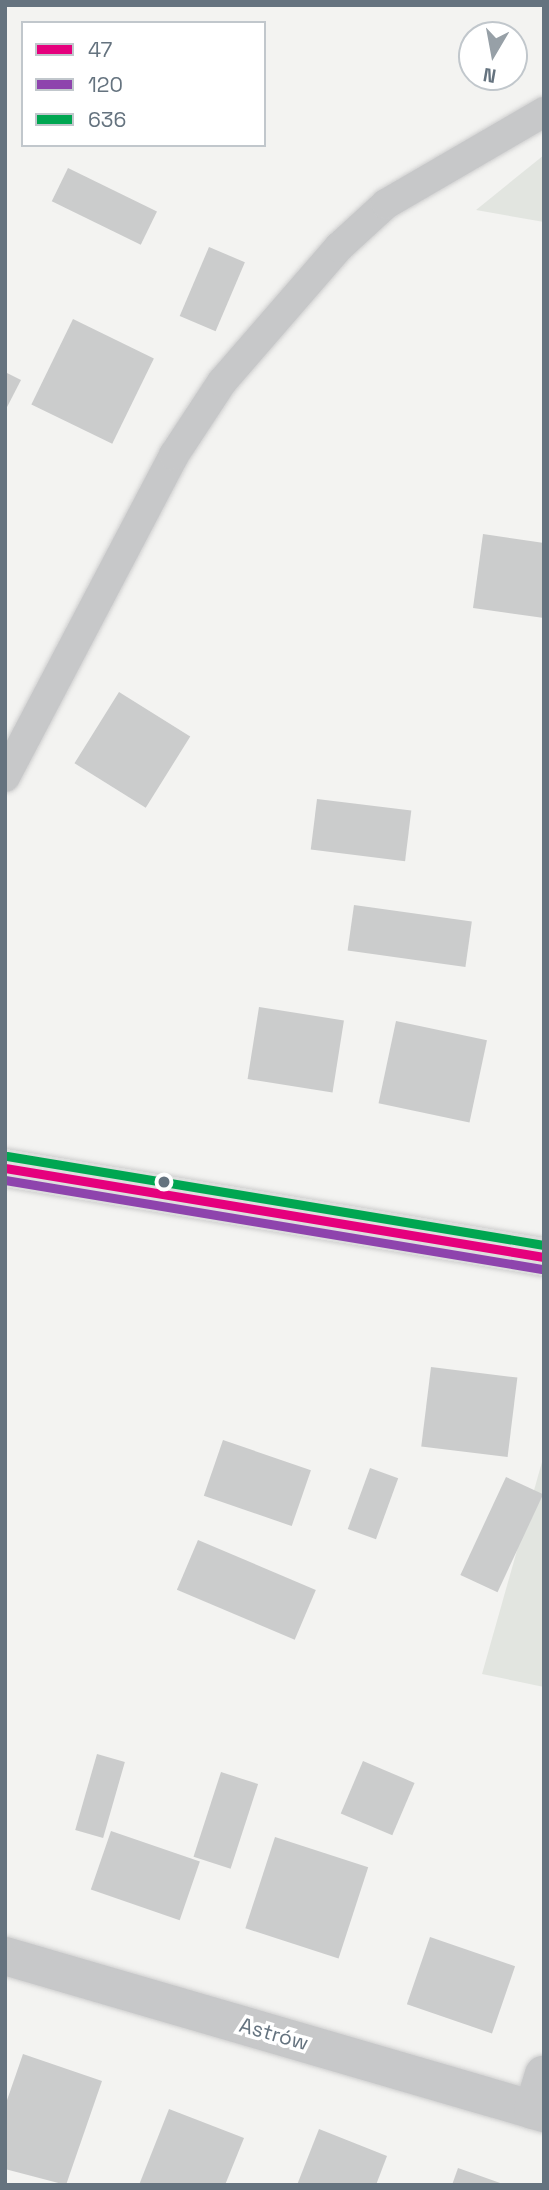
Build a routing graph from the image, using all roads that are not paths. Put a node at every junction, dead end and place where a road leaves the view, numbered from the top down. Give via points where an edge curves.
1 (544, 112) edge
2 (5, 777) edge
3 (5, 1168) edge
4 (544, 1257) edge
5 (5, 1956) edge
6 (540, 2099) edge

1 - 2 lane via 386,204 339,247 222,383 174,455
3 - 4 main road
5 - 6 street, Astrów

